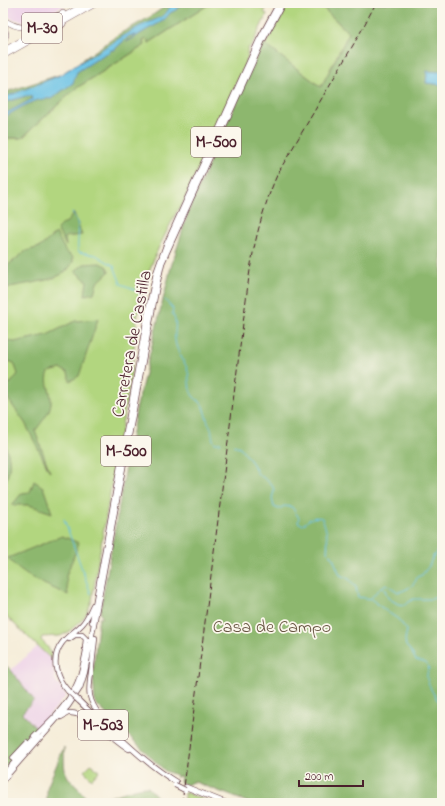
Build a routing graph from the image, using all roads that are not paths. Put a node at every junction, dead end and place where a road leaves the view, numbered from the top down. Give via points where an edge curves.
1 (87, 3) edge
2 (96, 3) edge
3 (279, 3) edge
4 (283, 3) edge
5 (81, 6) junction
6 (73, 16) junction
7 (3, 19) edge
8 (46, 40) dead end
9 (3, 43) edge
10 (3, 51) edge
11 (3, 56) edge
12 (155, 285) junction
13 (151, 305) junction
14 (100, 574) junction
15 (100, 597) junction
16 (82, 672) junction
17 (69, 690) junction
18 (78, 699) junction
19 (53, 718) junction
20 (121, 737) junction
21 (36, 742) junction
22 (129, 749) junction
23 (27, 753) junction
24 (3, 771) edge
25 (3, 775) edge
26 (3, 780) edge
27 (3, 784) edge
28 (175, 784) junction
29 (186, 788) junction
30 (217, 803) edge
31 (226, 803) edge

1 - 5 highway, M-30
2 - 6 highway, M-30
3 - 12 highway, Carretera de Castilla / M-500 via 259,40 169,238 159,262
4 - 12 highway, Carretera de Castilla / M-500 via 262,42 185,211
5 - 7 highway via 28,27 14,26
5 - 10 highway, M-30
6 - 8 highway
6 - 11 highway, M-30
7 - 9 highway via 6,35
12 - 13 highway, Carretera de Castilla / M-500
13 - 14 highway, Carretera de Castilla / M-500
13 - 15 highway, Carretera de Castilla / M-500
14 - 16 highway, Carretera de Castilla / M-500
14 - 17 highway, M-503 via 89,615 62,643 56,655 56,671 61,683
15 - 20 highway, M-500 via 90,696 98,713
15 - 21 highway, Carretera de Castilla / M-500 via 80,688 70,704
16 - 17 highway, M-500 via 86,639 79,634 64,644 57,660 60,676
16 - 19 highway, Carretera de Castilla / M-500 via 73,693
17 - 18 highway, M-503, bridge
18 - 20 highway, M-503
18 - 22 highway, M-503
19 - 24 highway, M-500
19 - 25 highway, Carretera de Castilla / M-500
20 - 28 highway, M-503
21 - 22 highway via 61,718 71,713 89,720
21 - 23 highway, Carretera de Castilla / M-500
22 - 28 highway, M-503 via 151,769
23 - 26 highway, Carretera de Castilla / M-500
23 - 27 highway, M-500
28 - 29 highway, M-503, bridge
29 - 30 highway, M-503
29 - 31 highway, M-503

